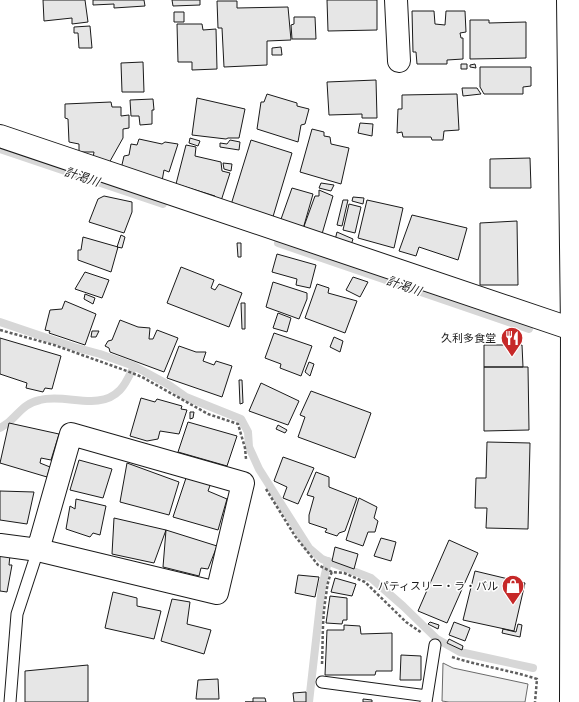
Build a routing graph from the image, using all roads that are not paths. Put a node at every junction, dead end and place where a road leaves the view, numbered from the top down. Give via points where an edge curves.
1 (396, 0) edge
2 (568, 0) edge
3 (399, 61) dead end
4 (0, 136) edge
5 (575, 330) edge
6 (0, 545) edge
7 (38, 550) junction
8 (435, 645) road end
9 (322, 682) road end
10 (427, 699) edge
11 (10, 702) edge
12 (570, 702) edge

1 - 3 street
2 - 5 street
4 - 5 street
5 - 12 street
6 - 7 street
7 - 7 street via 216,593 243,483 71,434
7 - 11 lane via 16,614
8 - 10 lane
9 - 10 lane

